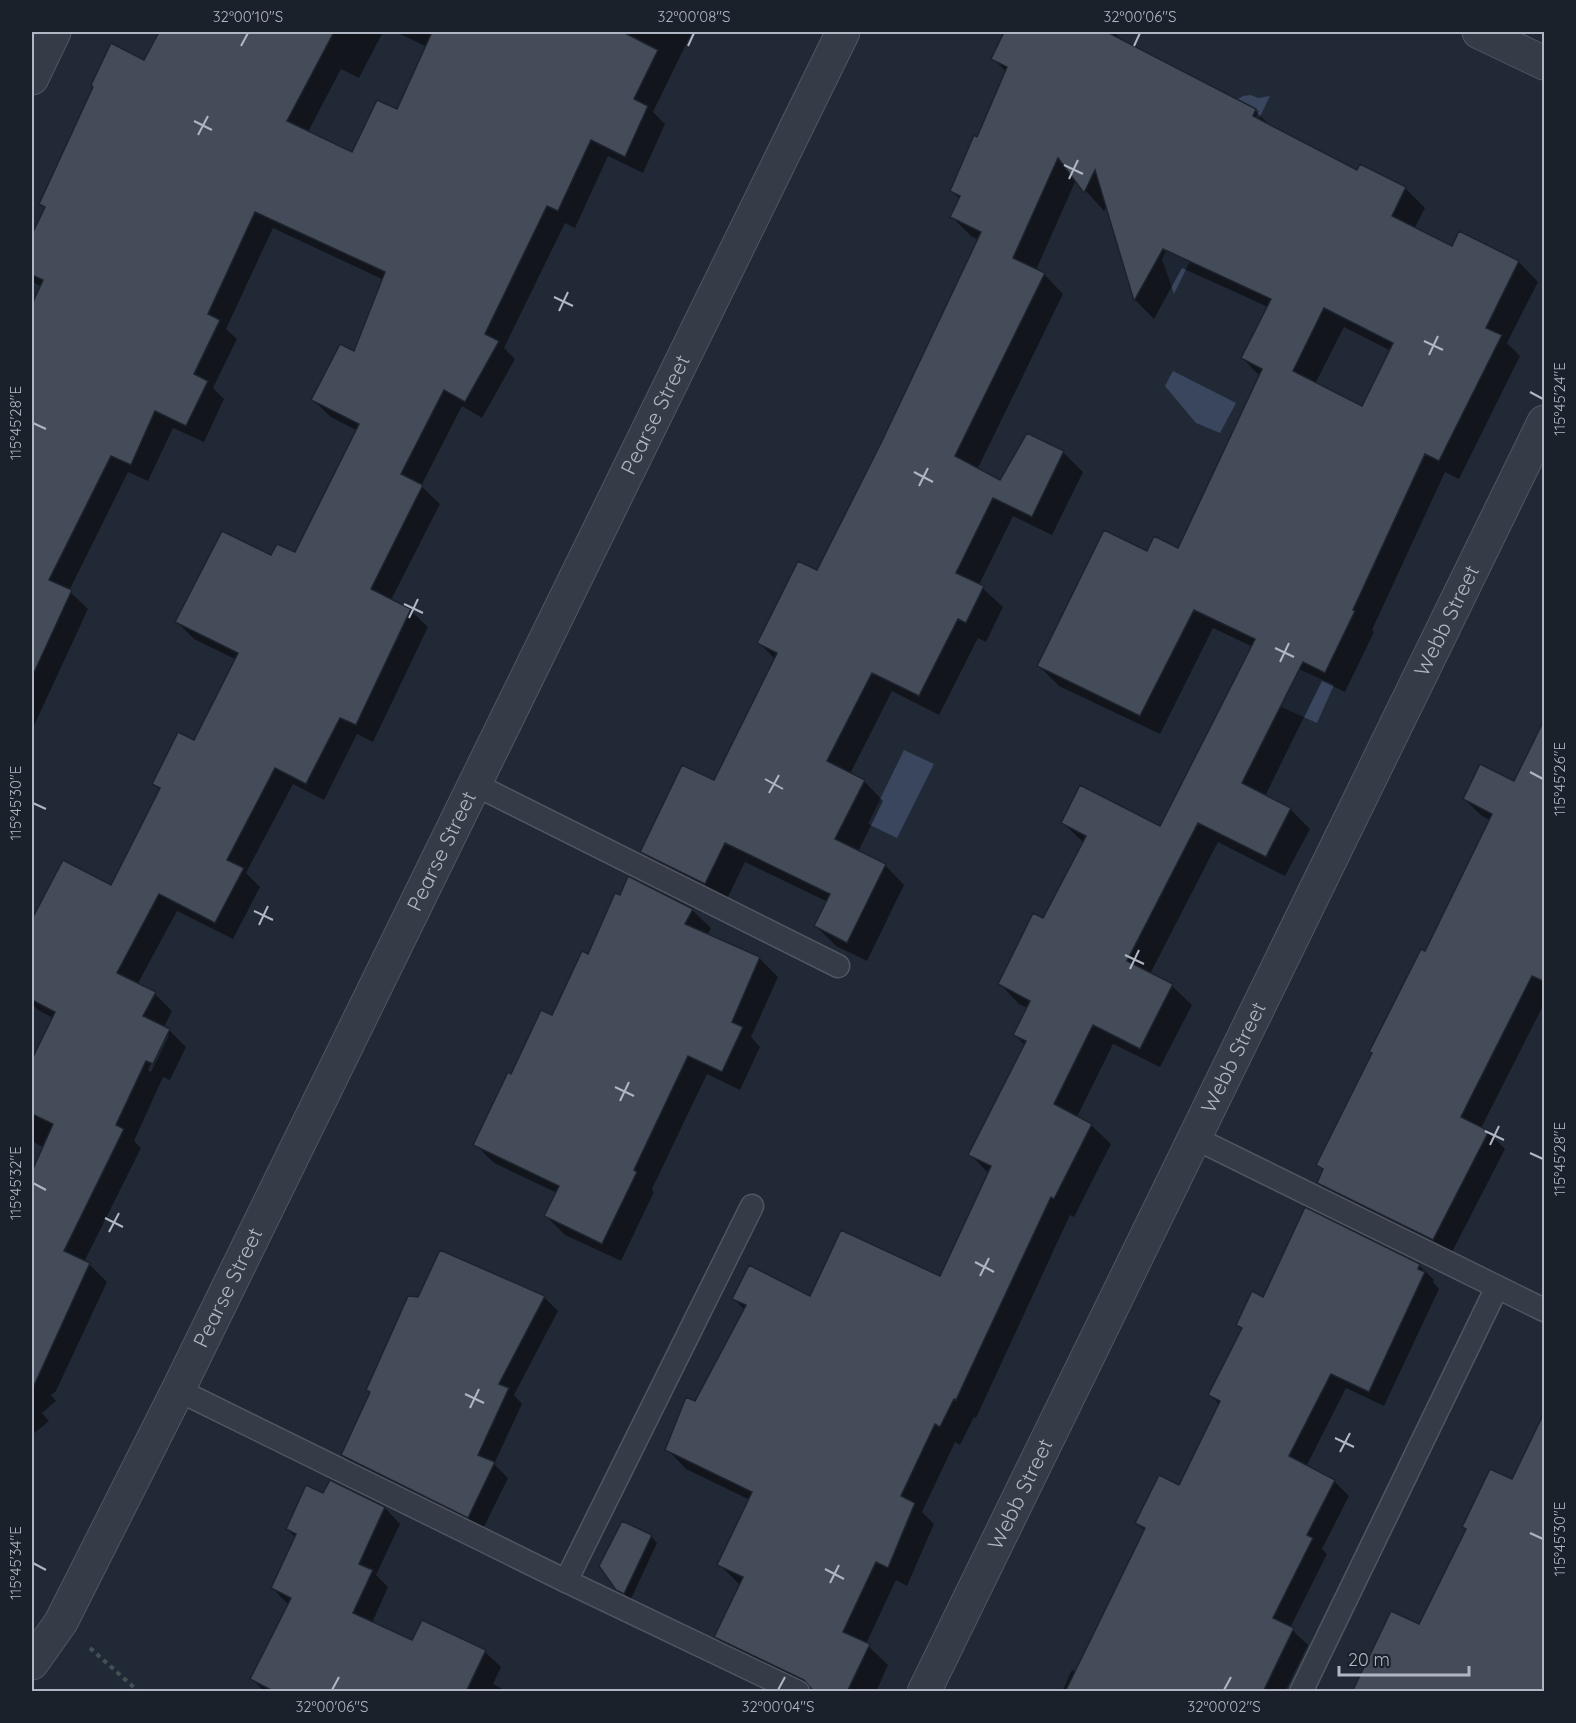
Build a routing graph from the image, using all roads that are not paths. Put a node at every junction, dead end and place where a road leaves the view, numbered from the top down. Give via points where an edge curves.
1 (54, 32) edge
2 (843, 32) edge
3 (1479, 32) edge
4 (1545, 63) edge
5 (32, 78) edge
6 (1545, 422) edge
7 (474, 784) junction
8 (838, 966) dead end
9 (1196, 1138) junction
10 (752, 1206) dead end
11 (1497, 1287) junction
12 (1545, 1310) edge
13 (178, 1390) junction
14 (566, 1581) junction
15 (32, 1663) edge
16 (798, 1692) edge
17 (924, 1692) edge
18 (1301, 1692) edge

1 - 5 street
2 - 7 street, Pearse Street
3 - 4 street
6 - 9 street, Webb Street
7 - 8 lane
7 - 13 street, Pearse Street
9 - 11 lane
9 - 17 street, Webb Street
10 - 14 lane
11 - 12 lane
11 - 18 lane
13 - 14 lane
13 - 15 street, Pearse Street via 61,1622
14 - 16 lane

